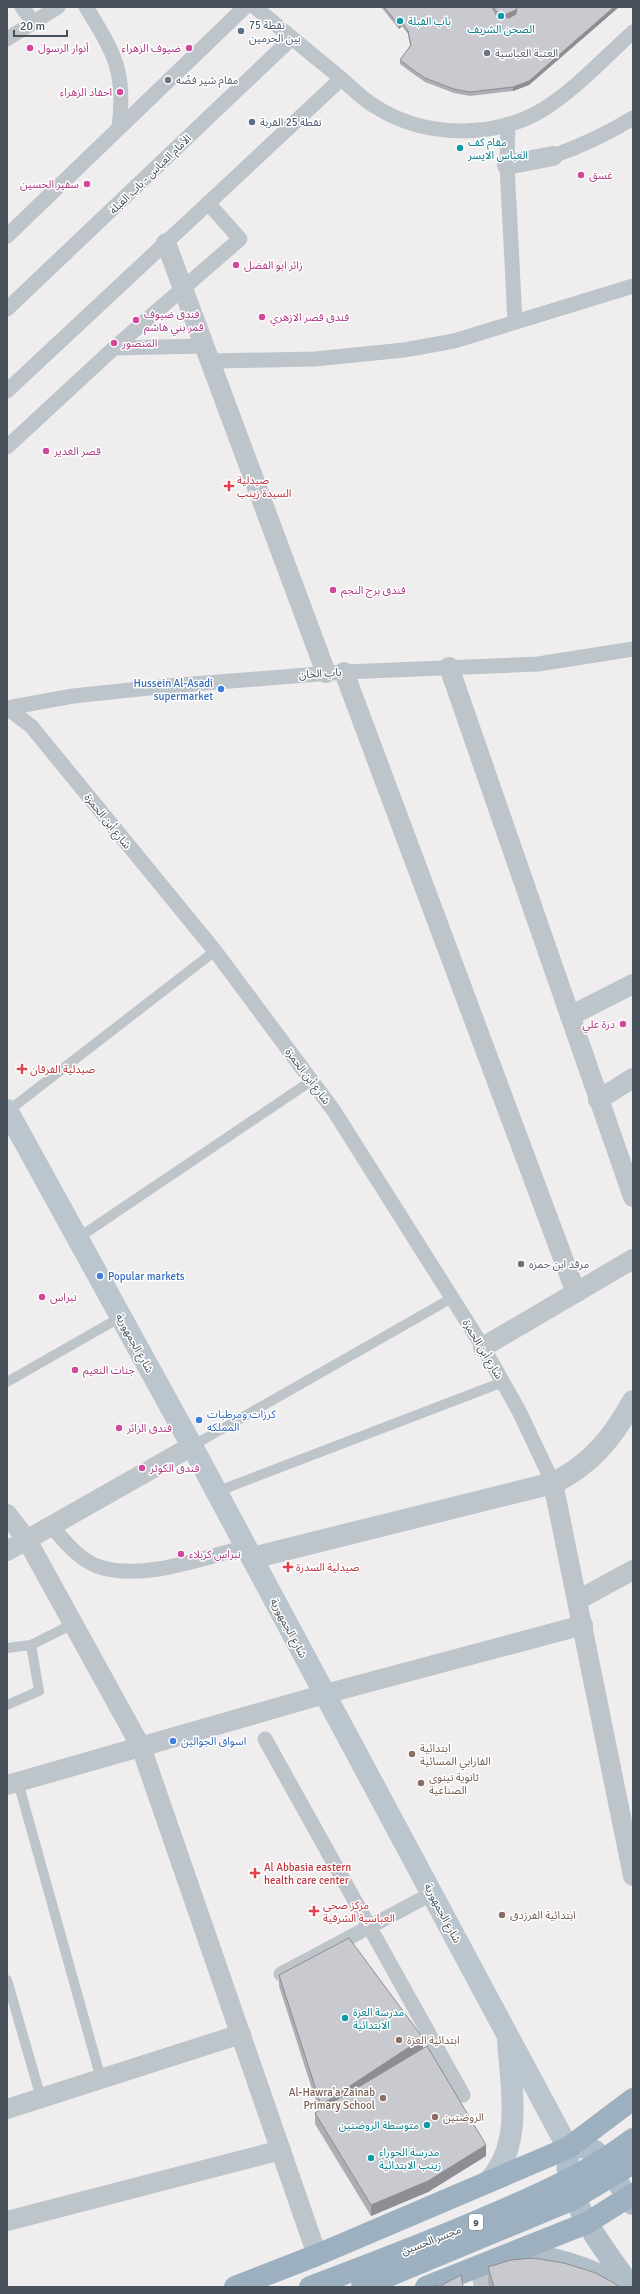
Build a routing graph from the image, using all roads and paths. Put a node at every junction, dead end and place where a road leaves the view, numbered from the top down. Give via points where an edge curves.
1 (22, 7) edge
2 (58, 7) edge
3 (86, 7) edge
4 (245, 7) edge
5 (255, 7) edge
6 (34, 23) junction
7 (633, 32) edge
8 (292, 38) junction
9 (7, 39) edge
10 (341, 79) junction
11 (633, 118) edge
12 (508, 124) junction
13 (119, 128) junction
14 (552, 156) joint
15 (507, 165) junction
16 (208, 203) junction
17 (7, 236) edge
18 (166, 244) junction
19 (633, 286) edge
20 (183, 289) junction
21 (7, 309) edge
22 (515, 322) junction
23 (114, 348) junction
24 (207, 354) junction
25 (7, 391) edge
26 (7, 447) edge
27 (633, 649) edge
28 (449, 667) junction
29 (335, 672) junction
30 (7, 708) edge
31 (215, 952) junction
32 (633, 984) edge
33 (570, 1016) junction
34 (633, 1078) edge
35 (311, 1081) junction
36 (598, 1100) junction
37 (7, 1111) edge
38 (633, 1197) edge
39 (78, 1238) junction
40 (633, 1259) edge
41 (576, 1292) junction
42 (452, 1298) junction
43 (121, 1317) junction
44 (483, 1347) junction
45 (7, 1382) edge
46 (503, 1382) junction
47 (633, 1401) edge
48 (192, 1446) junction
49 (553, 1483) junction
50 (216, 1492) junction
51 (7, 1514) edge
52 (51, 1526) junction
53 (27, 1540) junction
54 (7, 1551) edge
55 (249, 1553) junction
56 (633, 1570) edge
57 (578, 1600) junction
58 (73, 1624) junction
59 (583, 1625) junction
60 (31, 1645) junction
61 (7, 1648) edge
62 (325, 1694) junction
63 (7, 1705) edge
64 (265, 1739) dead end
65 (141, 1747) junction
66 (13, 1783) edge
67 (633, 1876) edge
68 (432, 1893) junction
69 (370, 1927) junction
70 (281, 1974) edge
71 (7, 1980) edge
72 (507, 2032) junction
73 (240, 2034) junction
74 (101, 2079) junction
75 (463, 2095) dead end
76 (41, 2098) junction
77 (633, 2099) edge
78 (7, 2109) edge
79 (633, 2139) edge
80 (568, 2148) junction
81 (281, 2150) junction
82 (633, 2163) edge
83 (488, 2182) junction
84 (631, 2198) edge
85 (7, 2220) edge
86 (587, 2223) junction
87 (510, 2254) junction
88 (317, 2255) junction
89 (480, 2266) junction
90 (235, 2287) edge
91 (310, 2287) edge
92 (362, 2287) edge
93 (426, 2287) edge
94 (484, 2287) edge
95 (622, 2287) edge
96 (631, 2287) edge

1 - 6 street
2 - 6 street
3 - 13 street via 115,57 121,80
4 - 13 street
5 - 8 street
6 - 9 street
7 - 12 street via 563,95 542,110
8 - 10 street
8 - 21 street, الأمام العباس - باب القبلة
10 - 12 street via 375,107 416,124 436,129 469,131
10 - 16 street
11 - 14 street via 595,139
12 - 15 street
13 - 17 street
14 - 15 street
15 - 22 street
16 - 18 street
16 - 20 street via 240,239
18 - 20 street
18 - 25 street
19 - 22 street
20 - 23 street
20 - 24 street
22 - 24 street via 454,341 404,350 314,360
23 - 24 street
23 - 26 street
24 - 29 street
27 - 28 street, باب الخان via 538,664
28 - 29 street, باب الخان
28 - 33 street
29 - 30 street, باب الخان via 73,696
29 - 41 street
30 - 31 street, شارع أبن الحمزة via 31,726
31 - 35 street, شارع أبن الحمزة
31 - 37 lane
32 - 33 street
33 - 36 street
34 - 36 street
35 - 39 lane
35 - 42 street, شارع أبن الحمزة via 334,1110
36 - 38 street
37 - 39 main road, شارع الجمهورية
39 - 43 main road, شارع الجمهورية
40 - 41 street
41 - 44 street
42 - 44 street, شارع أبن الحمزة
42 - 48 lane
43 - 45 lane
43 - 48 main road, شارع الجمهورية
44 - 46 street, شارع أبن الحمزة
46 - 49 street, شارع أبن الحمزة
46 - 50 lane
47 - 49 street via 601,1450 574,1473
48 - 50 main road, شارع الجمهورية
48 - 52 street
49 - 55 street
49 - 57 street
50 - 55 main road, شارع الجمهورية
51 - 53 street
52 - 53 street
52 - 55 street via 75,1552 96,1566 120,1571 148,1571
53 - 54 street
53 - 58 street
55 - 62 main road, شارع الجمهورية
56 - 57 street
57 - 59 street
58 - 60 lane
58 - 65 street
59 - 62 street
59 - 67 street
60 - 61 lane
60 - 63 lane via 39,1692
62 - 65 street
62 - 68 main road, شارع الجمهورية
64 - 69 street
65 - 66 street
65 - 73 street
66 - 74 lane
68 - 69 street
68 - 72 main road, شارع الجمهورية
69 - 70 street
69 - 75 street
71 - 76 lane
72 - 80 main road, شارع الجمهورية
72 - 83 main road via 512,2099 511,2131 504,2161
73 - 74 street
73 - 81 street
74 - 76 street
76 - 78 street
77 - 80 highway
79 - 91 highway, مجسر الحسين / 9 via 566,2183 464,2227
80 - 83 highway
80 - 84 main road via 585,2147 595,2151
80 - 86 main road via 568,2172 577,2203
81 - 85 street
81 - 88 street
82 - 92 highway, مجسر الحسين / 9 via 571,2200
83 - 88 highway
84 - 86 highway
86 - 87 highway
86 - 96 main road
87 - 89 highway
87 - 95 main road via 536,2256 573,2264
88 - 90 highway
89 - 93 highway
89 - 94 street

